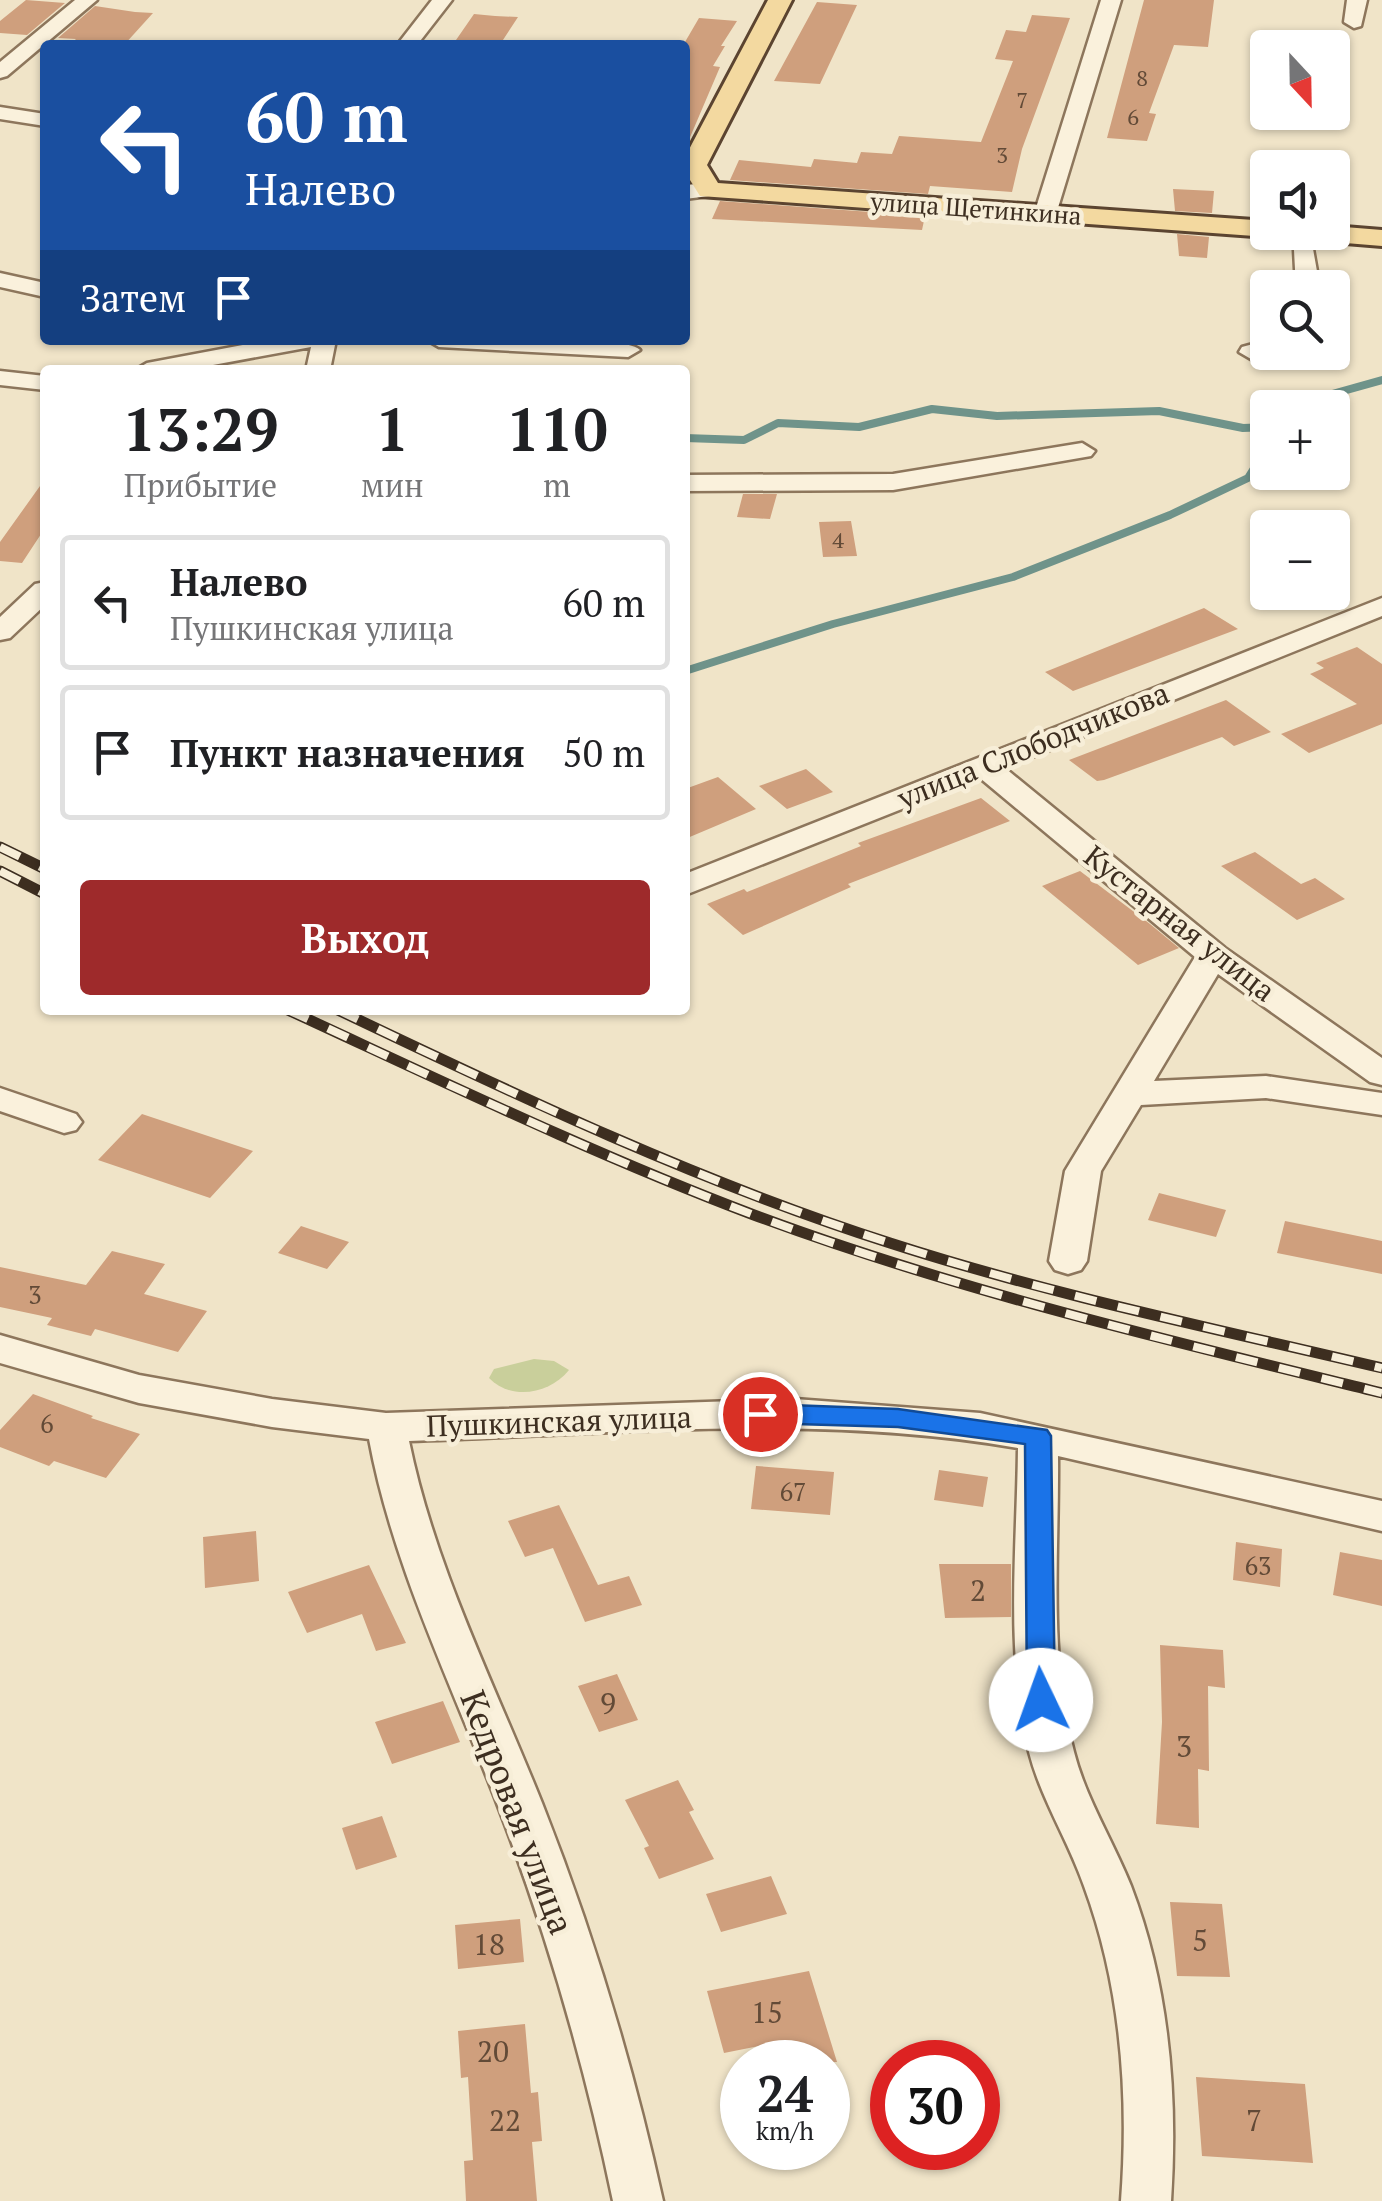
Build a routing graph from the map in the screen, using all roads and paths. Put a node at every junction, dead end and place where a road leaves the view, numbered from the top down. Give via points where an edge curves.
1 (87, 0) edge
2 (442, 0) edge
3 (780, 0) edge
4 (1111, 0) edge
5 (1357, 0) edge
6 (1354, 22) dead end
7 (411, 40) edge
8 (0, 72) edge
9 (0, 112) edge
10 (40, 119) edge
11 (697, 191) edge
12 (1046, 211) junction
13 (1250, 228) edge
14 (1350, 235) edge
15 (1382, 238) edge
16 (0, 280) edge
17 (40, 289) edge
18 (281, 345) edge
19 (534, 345) edge
20 (628, 350) dead end
21 (174, 365) edge
22 (0, 378) edge
23 (40, 382) edge
24 (1082, 452) dead end
25 (690, 483) edge
26 (40, 595) edge
27 (1374, 617) edge
28 (0, 632) edge
29 (983, 765) junction
30 (690, 882) edge
31 (1213, 955) junction
32 (1382, 1074) edge
33 (1127, 1094) junction
34 (0, 1099) edge
35 (1382, 1104) edge
36 (64, 1122) dead end
37 (1068, 1261) dead end
38 (0, 1350) edge
39 (386, 1427) junction
40 (1038, 1436) junction
41 (1382, 1516) edge
42 (638, 2201) edge
43 (1146, 2201) edge

1 - 8 street
2 - 7 street
3 - 11 main road via 694,165
4 - 12 street
5 - 6 street
9 - 10 street
11 - 12 main road, улица Щетинкина
12 - 13 main road, улица Щетинкина
14 - 15 main road
16 - 17 street
18 - 21 street
19 - 20 street
22 - 23 street
24 - 25 street via 862,483
26 - 28 street
27 - 29 street, улица Слободчикова
29 - 30 street, улица Слободчикова
29 - 31 street, Кустарная улица
31 - 32 street, Кустарная улица
31 - 33 street
33 - 35 street via 1266,1087
33 - 37 street via 1083,1171
34 - 36 street
38 - 39 street, Пушкинская улица via 139,1389
39 - 40 street, Пушкинская улица via 795,1412
39 - 42 street, Кедровая улица via 403,1508 521,1806 583,1987 618,2102
40 - 41 street, Пушкинская улица
40 - 43 street via 1041,1700 1053,1756 1108,1887 1134,1988 1150,2159

